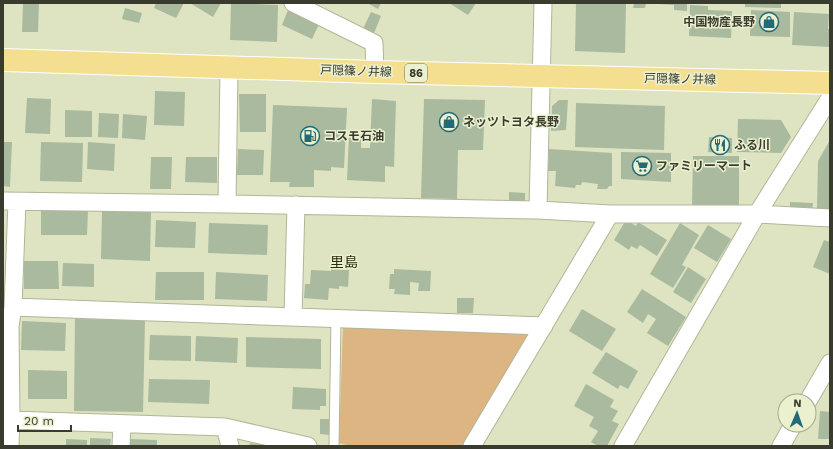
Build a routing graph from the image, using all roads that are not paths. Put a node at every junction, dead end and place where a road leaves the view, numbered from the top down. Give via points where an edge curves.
1 (293, 3) edge
2 (543, 3) edge
3 (3, 60) edge
4 (229, 67) junction
5 (375, 72) junction
6 (542, 76) junction
7 (830, 83) edge
8 (830, 98) edge
9 (10, 202) edge
10 (227, 204) junction
11 (296, 205) junction
12 (538, 210) junction
13 (610, 214) junction
14 (757, 214) junction
15 (830, 218) edge
16 (13, 307) junction
17 (293, 317) junction
18 (336, 318) junction
19 (7, 326) edge
20 (544, 326) junction
21 (830, 363) edge
22 (813, 393) edge
23 (11, 420) junction
24 (122, 425) junction
25 (225, 428) junction
26 (788, 433) edge
27 (10, 446) edge
28 (121, 446) edge
29 (230, 446) edge
30 (308, 446) edge
31 (334, 446) edge
32 (472, 446) edge
33 (623, 446) edge
34 (781, 446) edge

1 - 5 street via 374,43
2 - 6 street
3 - 4 main road, 戸隠篠ノ井線 / 86
4 - 5 main road, 戸隠篠ノ井線 / 86
4 - 10 street
5 - 6 main road, 戸隠篠ノ井線 / 86
6 - 7 main road, 戸隠篠ノ井線 / 86
6 - 12 street
8 - 14 street
9 - 10 street
9 - 16 street
10 - 11 street
11 - 12 street
11 - 17 street
12 - 13 street
13 - 14 street
13 - 20 street
14 - 15 street
14 - 33 street
16 - 17 street
16 - 19 street
17 - 18 street
18 - 20 street
18 - 31 lane
19 - 23 street
20 - 32 street
21 - 22 street
23 - 24 street
23 - 27 street
24 - 25 street
24 - 28 street
25 - 29 street
25 - 30 street
26 - 34 street

